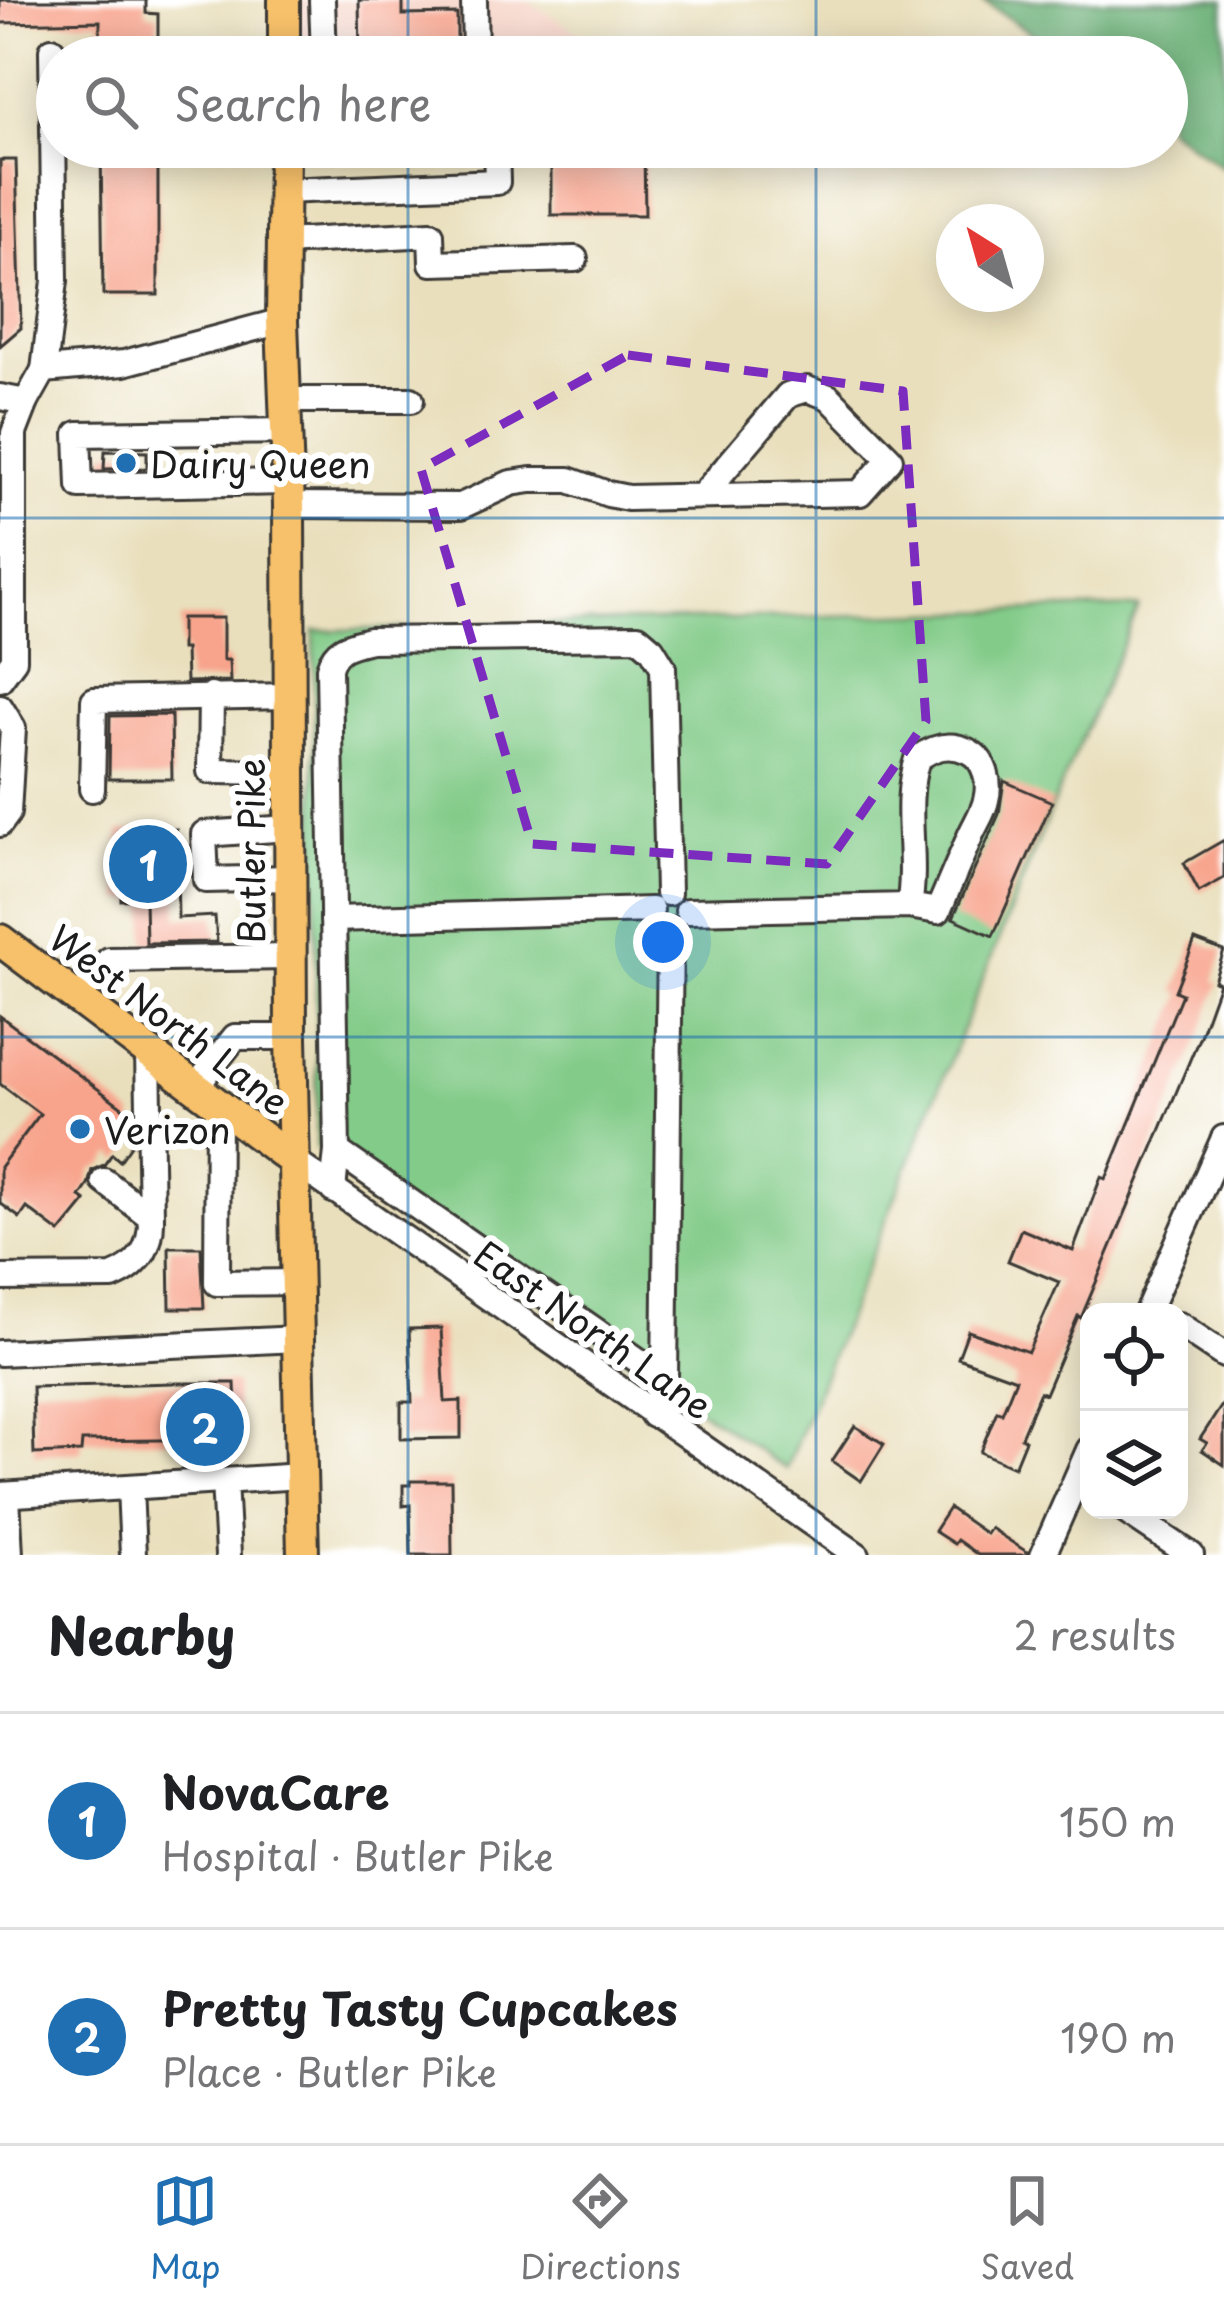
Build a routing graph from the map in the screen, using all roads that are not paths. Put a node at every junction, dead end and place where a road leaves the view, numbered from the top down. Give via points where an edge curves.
1 (284, 0) edge
2 (322, 0) edge
3 (474, 0) edge
4 (284, 36) edge
5 (323, 36) edge
6 (475, 36) edge
7 (54, 168) edge
8 (284, 168) edge
9 (497, 168) edge
10 (283, 191) junction
11 (283, 242) junction
12 (575, 259) dead end
13 (282, 321) junction
14 (44, 370) junction
15 (0, 397) edge
16 (410, 400) dead end
17 (26, 402) junction
18 (286, 416) junction
19 (288, 493) junction
20 (702, 496) junction
21 (0, 679) edge
22 (211, 696) junction
23 (289, 696) junction
24 (0, 707) edge
25 (289, 772) junction
26 (92, 790) dead end
27 (0, 824) edge
28 (289, 828) junction
29 (289, 878) junction
30 (660, 902) junction
31 (909, 905) junction
32 (333, 919) junction
33 (679, 921) junction
34 (0, 940) edge
35 (290, 957) junction
36 (77, 999) junction
37 (290, 1037) junction
38 (148, 1053) junction
39 (207, 1096) junction
40 (1223, 1142) edge
41 (337, 1151) junction
42 (292, 1160) junction
43 (104, 1181) dead end
44 (333, 1190) junction
45 (151, 1217) junction
46 (0, 1278) edge
47 (296, 1282) junction
48 (1155, 1303) edge
49 (1188, 1331) edge
50 (298, 1339) junction
51 (0, 1353) edge
52 (1224, 1355) edge
53 (665, 1379) junction
54 (653, 1415) junction
55 (302, 1476) junction
56 (224, 1480) junction
57 (130, 1487) junction
58 (1080, 1488) edge
59 (3, 1495) edge
60 (1137, 1519) edge
61 (10, 1555) edge
62 (133, 1555) edge
63 (228, 1555) edge
64 (303, 1555) edge
65 (857, 1555) edge
66 (1043, 1555) edge
67 (1191, 1555) edge

1 - 4 main road
2 - 5 street
3 - 6 street
7 - 14 street via 56,281
8 - 10 main road, Butler Pike
9 - 10 street via 497,182
10 - 11 main road, Butler Pike
11 - 12 street via 431,234 432,263
11 - 13 main road, Butler Pike
13 - 14 street via 124,363
13 - 18 main road, Butler Pike
14 - 17 street
15 - 17 street
16 - 18 street
17 - 21 street via 14,433 14,660
18 - 19 main road, Butler Pike
18 - 19 street via 78,434 80,486
19 - 20 street via 460,506 511,483 569,480 628,498
19 - 23 main road, Butler Pike
20 - 20 street via 860,493 890,460 829,397 807,389 788,395
22 - 23 street
22 - 25 street via 210,771
22 - 26 street via 94,700
23 - 25 main road, Butler Pike
24 - 27 street via 13,728 8,813
25 - 28 main road, Butler Pike
28 - 29 main road, Butler Pike
28 - 29 street via 204,834 206,880
29 - 35 main road, Butler Pike
30 - 32 street
30 - 32 street via 663,667 652,649 638,637 370,640 344,646 329,668
30 - 33 street via 682,897
31 - 31 street via 938,911 987,797 978,756 963,748 940,747 917,759
31 - 33 street
32 - 41 street
33 - 53 street
34 - 36 main road, West North Lane
35 - 36 street via 109,960
35 - 37 main road, Butler Pike
36 - 38 main road, West North Lane
37 - 39 street via 236,1037
37 - 42 main road, Butler Pike
38 - 39 main road, West North Lane
38 - 45 street
39 - 42 main road, West North Lane
39 - 47 street via 217,1283
40 - 48 street
41 - 44 street
41 - 53 street
42 - 44 street, East North Lane
42 - 47 main road, Butler Pike
43 - 45 street
44 - 54 street, East North Lane
45 - 46 street via 147,1248 127,1271
47 - 50 main road, Butler Pike
49 - 52 street
50 - 51 street
50 - 55 main road, Butler Pike
53 - 54 street
54 - 65 street, East North Lane
55 - 56 street
55 - 64 main road, Butler Pike
56 - 57 street
56 - 63 street
57 - 59 street
57 - 62 street
58 - 66 street
59 - 61 street
60 - 67 street

